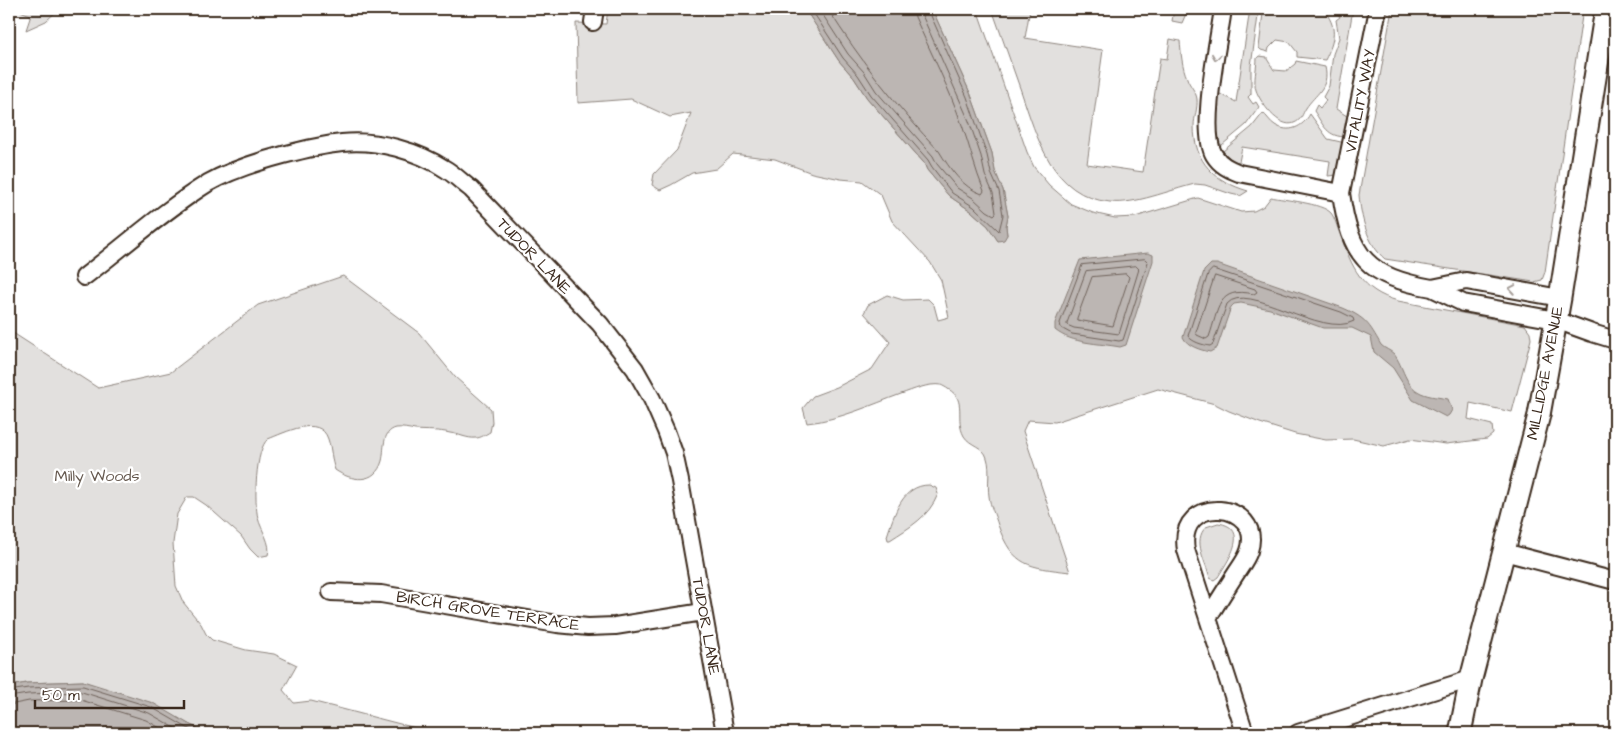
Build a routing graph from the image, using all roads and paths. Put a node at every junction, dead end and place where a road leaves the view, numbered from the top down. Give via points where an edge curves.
1 (1223, 9) edge
2 (1378, 9) edge
3 (1606, 9) edge
4 (1341, 193) junction
5 (84, 277) dead end
6 (1432, 288) junction
7 (1560, 298) junction
8 (1556, 320) junction
9 (1615, 340) edge
10 (1504, 552) junction
11 (1615, 581) edge
12 (331, 592) dead end
13 (703, 612) junction
14 (1208, 618) junction
15 (1471, 678) junction
16 (725, 733) edge
17 (1244, 733) edge
18 (1298, 733) edge
19 (1460, 733) edge

1 -> 4 street via 1208,127 1214,155 1225,168 1239,174
2 - 4 street, VITALITY WAY
3 - 7 street, MILLIDGE AVENUE
4 - 6 street, VITALITY WAY via 1345,219 1359,252 1372,266 1408,284
5 - 13 street, TUDOR LANE via 209,183 262,161 313,147 370,143 401,149 448,170 600,324 635,369 652,399 674,453
7 -> 6 street, VITALITY WAY via 1466,281
6 - 8 street, VITALITY WAY via 1463,303
7 - 8 street, MILLIDGE AVENUE
8 - 9 street, VITALITY WAY
8 - 10 street, MILLIDGE AVENUE via 1539,415
10 - 11 street
10 - 15 street, MILLIDGE AVENUE
12 - 13 street, BIRCH GROVE TERRACE via 381,594 588,627 615,626
13 - 16 street, TUDOR LANE
14 - 14 street via 1250,546 1244,522 1224,509 1202,513 1195,518 1186,534 1186,550
14 - 17 street
15 - 18 street
15 - 19 street, MILLIDGE AVENUE

